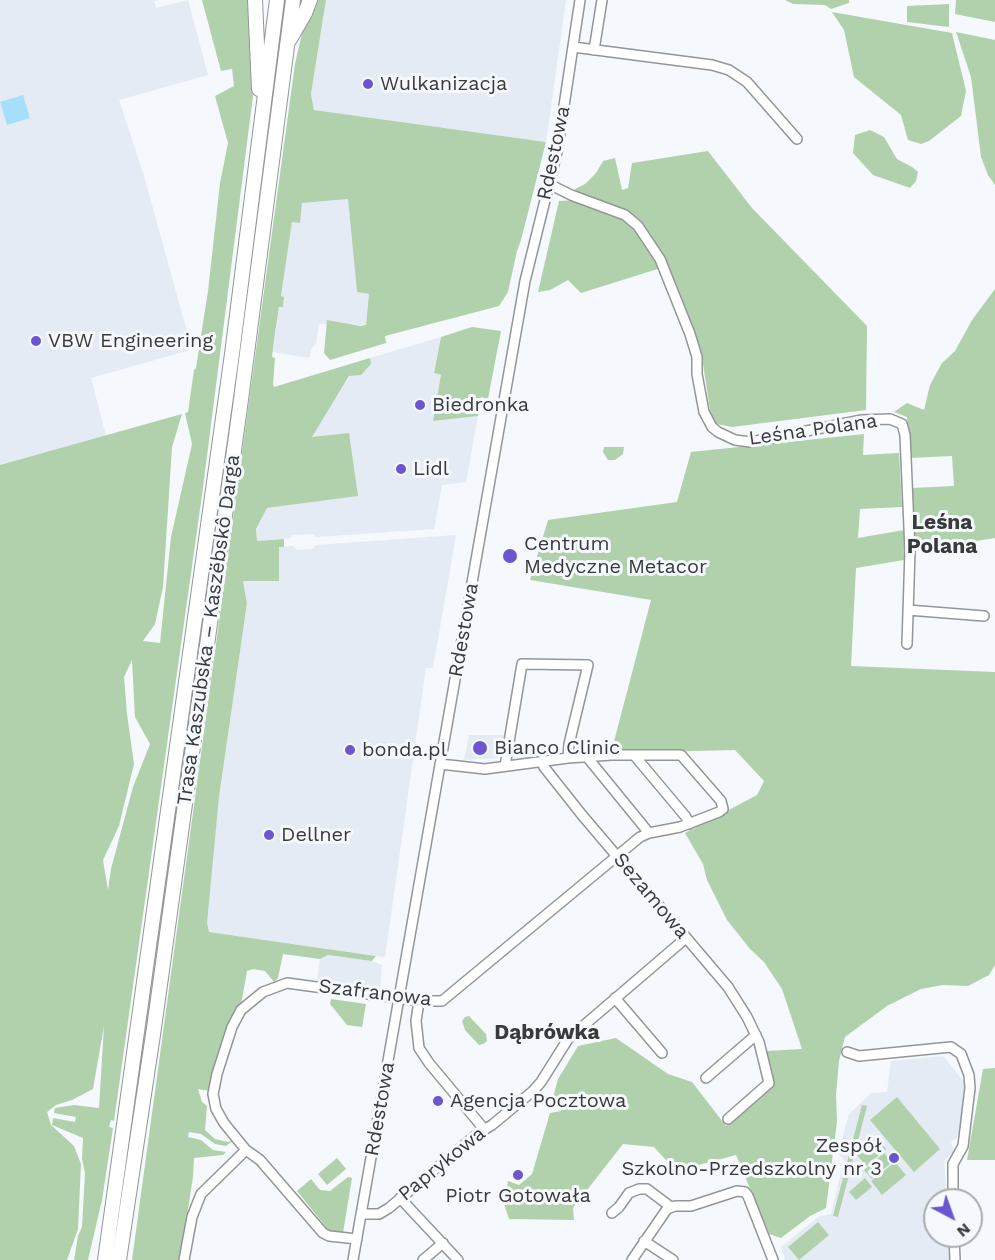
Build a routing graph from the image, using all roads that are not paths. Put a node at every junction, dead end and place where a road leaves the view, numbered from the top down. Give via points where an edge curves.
1 (255, 0) edge
2 (277, 0) edge
3 (293, 0) edge
4 (310, 0) edge
5 (580, 0) edge
6 (602, 0) edge
7 (287, 44) junction
8 (573, 47) junction
9 (594, 50) junction
10 (261, 124) junction
11 (797, 140) dead end
12 (549, 184) junction
13 (908, 610) junction
14 (984, 616) dead end
15 (908, 644) dead end
16 (634, 755) junction
17 (587, 757) junction
18 (568, 758) junction
19 (542, 761) junction
20 (440, 764) junction
21 (505, 766) junction
22 (689, 824) junction
23 (649, 833) junction
24 (617, 855) junction
25 (686, 938) junction
26 (399, 997) junction
27 (615, 998) junction
28 (420, 1001) junction
29 (756, 1035) junction
30 (847, 1052) dead end
31 (662, 1053) dead end
32 (706, 1078) dead end
33 (728, 1119) dead end
34 (484, 1129) junction
35 (246, 1150) junction
36 (132, 1170) junction
37 (953, 1188) edge
38 (400, 1198) junction
39 (673, 1206) junction
40 (612, 1213) dead end
41 (362, 1214) junction
42 (357, 1239) junction
43 (108, 1241) junction
44 (644, 1241) junction
45 (443, 1243) junction
46 (772, 1256) edge
47 (94, 1260) edge
48 (105, 1260) edge
49 (119, 1260) edge
50 (126, 1260) edge
51 (184, 1260) edge
52 (353, 1260) edge
53 (423, 1260) edge
54 (458, 1260) edge
55 (632, 1260) edge
56 (673, 1260) edge

1 - 10 highway
2 - 10 highway, Trasa Kaszubska – Kaszëbskô Darga
3 - 7 highway, Trasa Kaszubska – Kaszëbskô Darga
4 - 7 highway
5 - 8 street, Rdestowa
6 - 9 street
7 - 36 highway, Trasa Kaszubska – Kaszëbskô Darga
8 - 9 street
8 - 12 street, Rdestowa
9 - 11 street via 729,70 747,82
10 - 43 highway, Trasa Kaszubska – Kaszëbskô Darga
12 - 13 street, Leśna Polana via 625,215 638,226 660,259 690,334 704,412 718,432 751,442 862,420 890,419 902,424 910,551
12 - 20 street, Rdestowa via 525,281
13 - 14 street
13 - 15 street, Leśna Polana
16 - 17 street, Szafranowa
16 - 22 street
16 - 22 street, Szafranowa via 681,755 720,801 723,809 719,812
17 - 18 street, Szafranowa
17 - 23 street
18 - 19 street, Szafranowa
18 - 21 street via 588,665 522,664
19 - 21 street, Szafranowa
19 - 24 street, Sezamowa
20 - 21 street, Szafranowa via 485,769
20 - 26 street, Rdestowa
22 - 23 street, Szafranowa
23 - 24 street, Szafranowa
24 - 25 street, Sezamowa
24 - 28 street, Szafranowa via 448,997 437,1002
25 - 27 street, Paprykowa
25 - 29 street, Sezamowa via 728,987
26 - 28 street, Szafranowa
26 - 35 street, Szafranowa via 287,983 263,992 245,1006 232,1027 213,1101
26 - 41 street, Rdestowa
27 - 31 street
27 - 34 street, Paprykowa via 566,1042 533,1091
28 - 34 street via 416,1020 419,1048
29 - 32 street
29 - 33 street, Sezamowa via 769,1083
30 - 37 street via 859,1056 951,1047 961,1054 970,1088 963,1146 953,1164
34 - 38 street, Paprykowa
35 - 42 street, Szafranowa via 260,1160 323,1233
35 - 51 street via 201,1194 192,1216
36 - 49 highway, Trasa Kaszubska – Kaszëbskô Darga
36 - 50 highway
38 - 41 street, Paprykowa via 379,1214
38 - 45 street
39 - 40 street via 647,1189 639,1189 629,1193
39 - 44 street
39 - 46 street via 691,1206 732,1192 745,1192
41 - 42 street, Rdestowa
42 - 52 street, Rdestowa
43 - 47 highway
43 - 48 highway, Trasa Kaszubska – Kaszëbskô Darga
44 - 55 street
44 - 56 street
45 - 53 street
45 - 54 street

